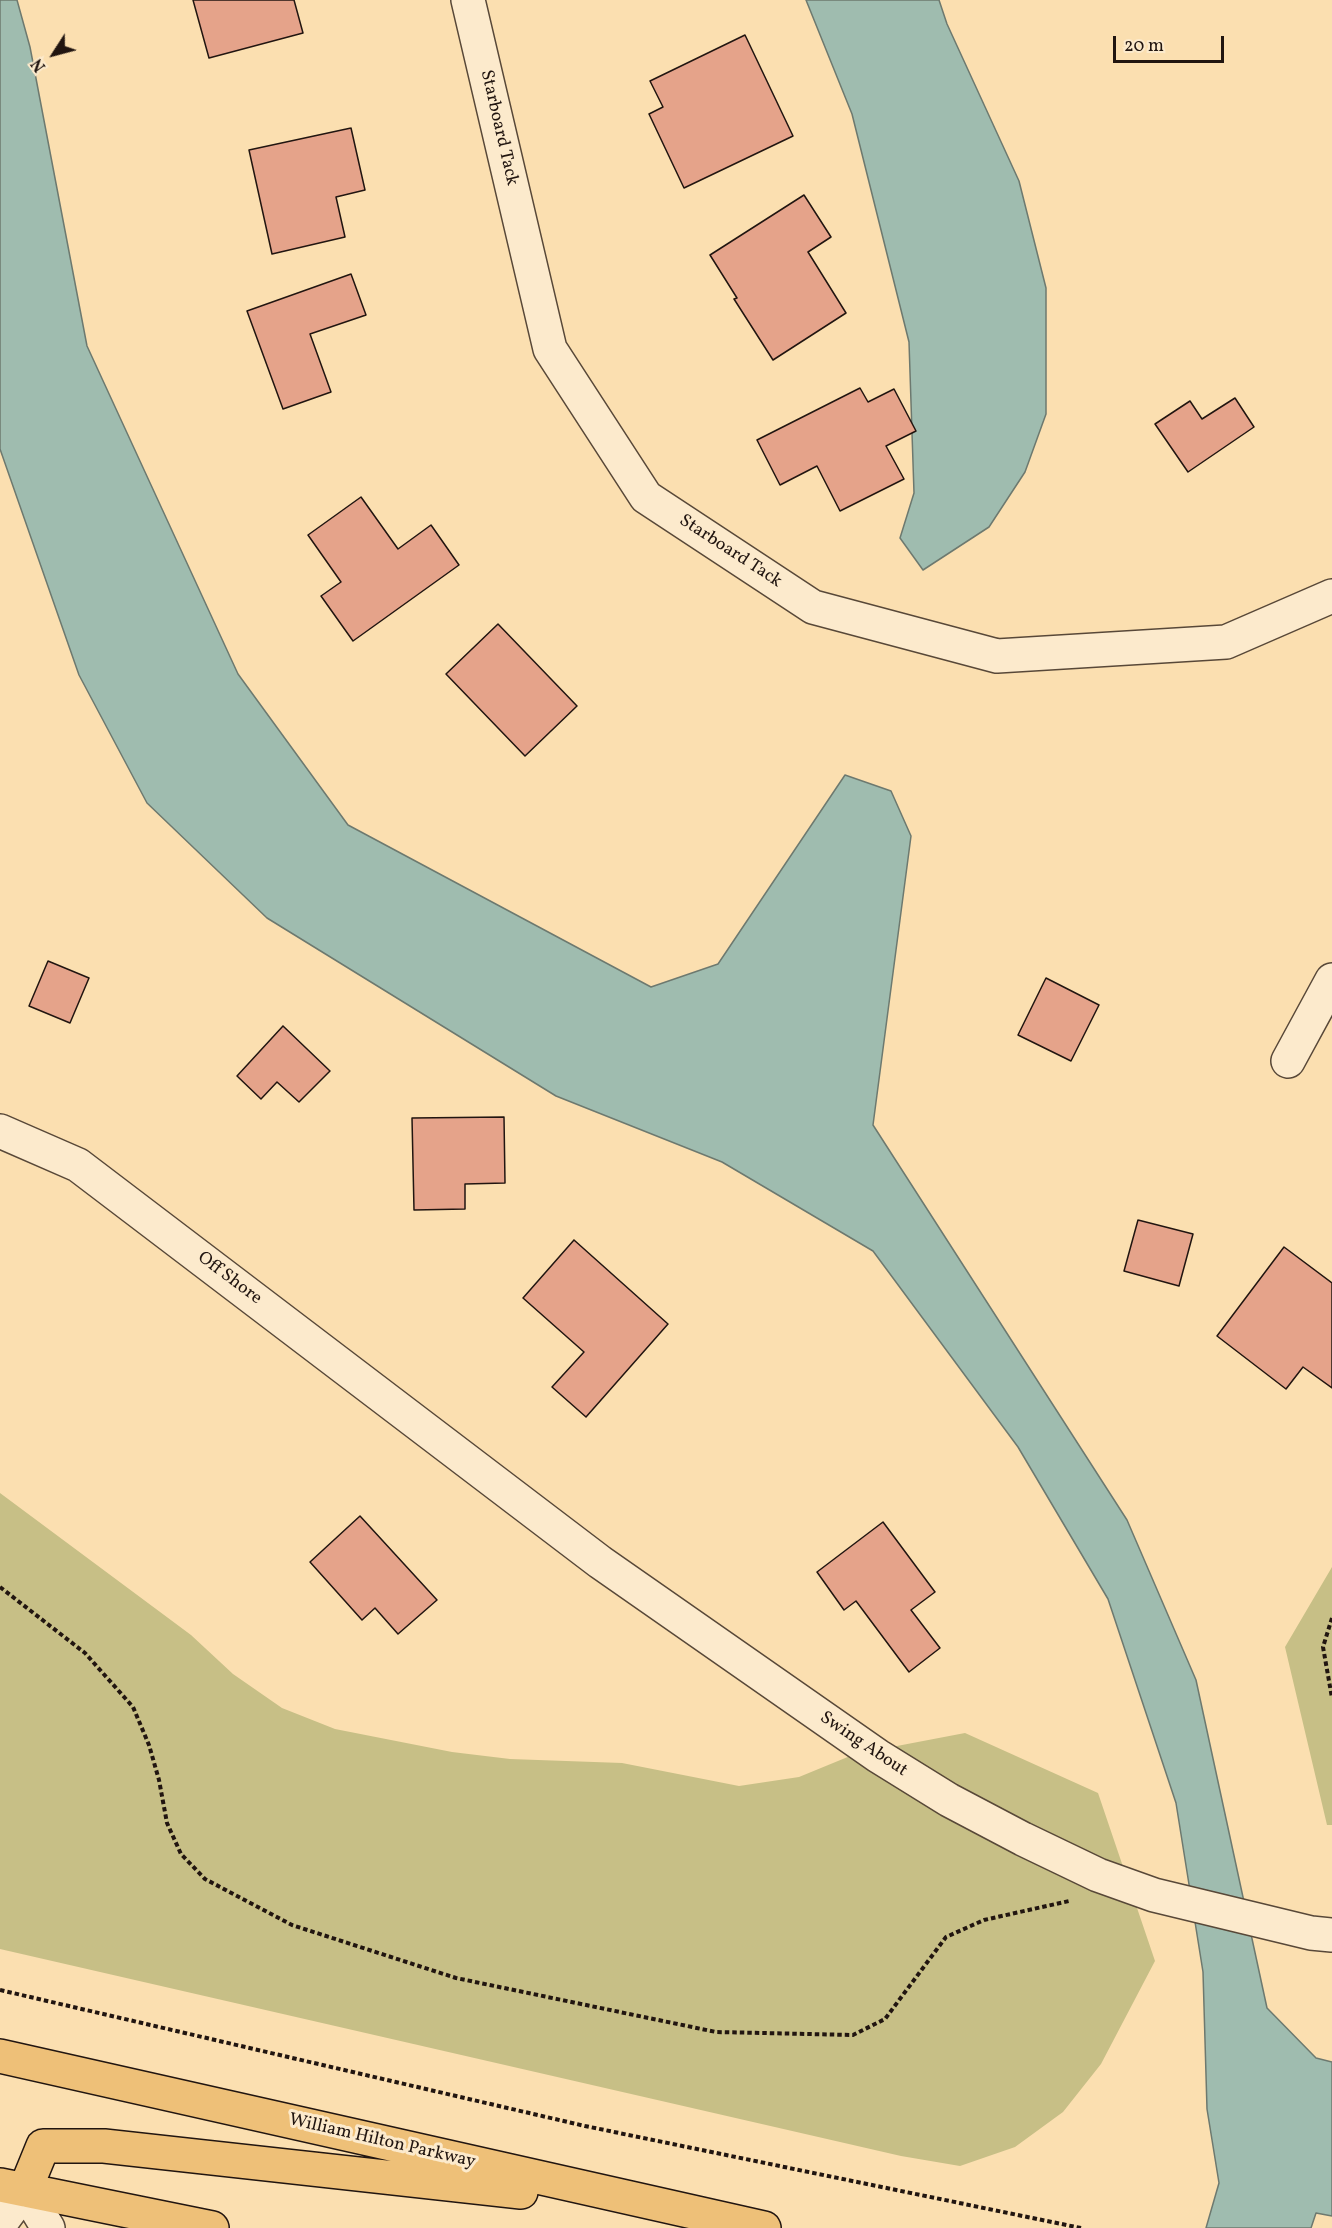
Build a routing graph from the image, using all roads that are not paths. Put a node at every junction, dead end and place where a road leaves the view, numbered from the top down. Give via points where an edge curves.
1 (468, 0) edge
2 (1332, 596) edge
3 (1332, 980) edge
4 (1288, 1061) dead end
5 (0, 1131) edge
6 (448, 1445) joint
7 (1332, 1935) edge
8 (0, 2056) edge
9 (12, 2188) edge
10 (685, 2210) junction
11 (0, 2224) edge
12 (48, 2228) edge
13 (212, 2228) edge
14 (764, 2228) edge

1 - 2 street, Starboard Tack via 550,349 646,497 813,607 997,656 1226,642
3 - 4 street
5 - 6 street, Off Shore via 78,1165
6 - 7 street, Swing About via 600,1562 878,1756 949,1800 1023,1839 1154,1895
8 - 10 highway, William Hilton Parkway
9 - 10 highway via 43,2146 104,2146
9 - 11 street
9 - 12 street
9 - 13 highway
10 - 14 highway, William Hilton Parkway

